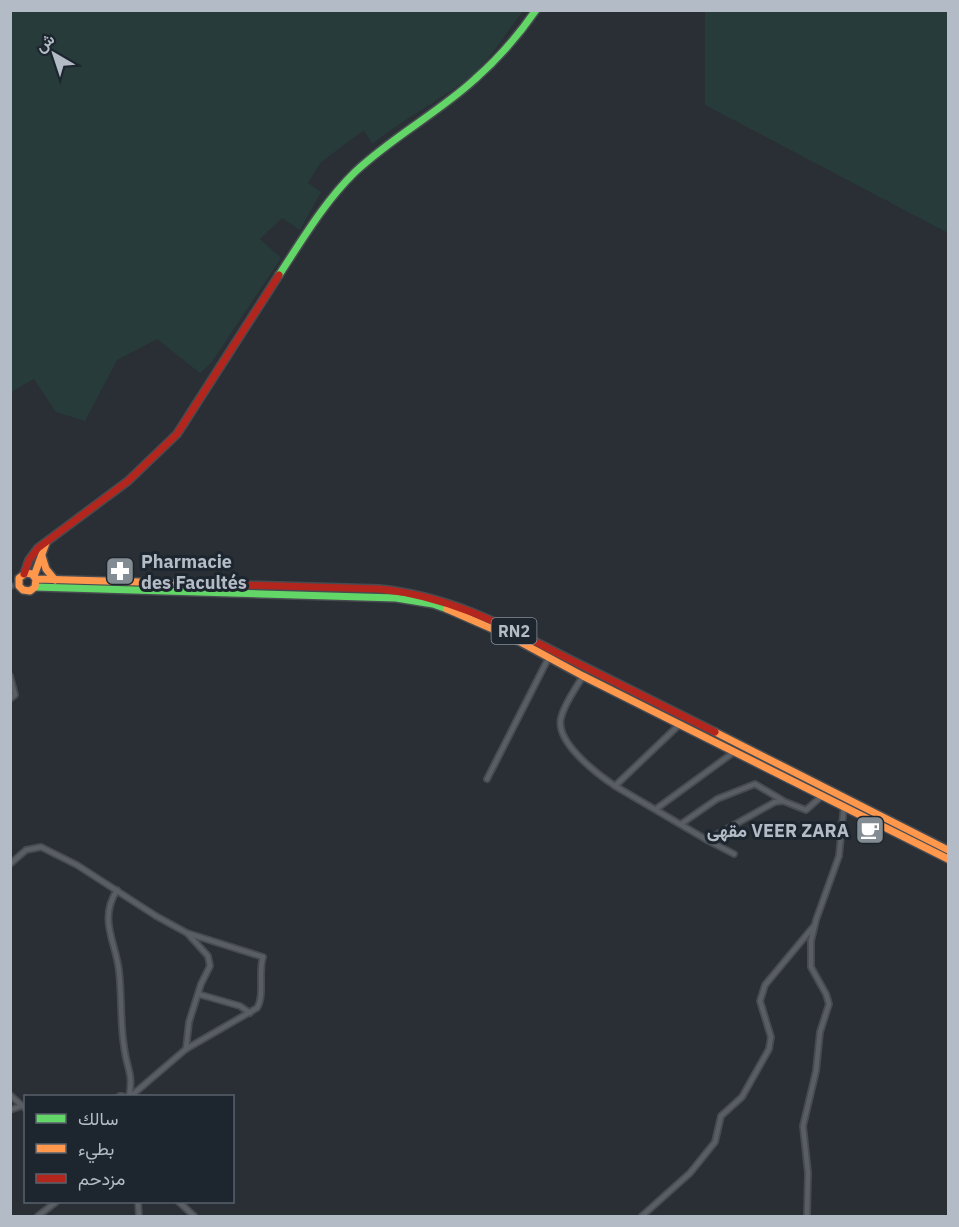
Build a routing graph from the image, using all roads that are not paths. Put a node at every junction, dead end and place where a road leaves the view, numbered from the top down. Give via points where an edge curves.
1 (536, 10) edge
2 (46, 543) junction
3 (42, 556) junction
4 (10, 580) edge
5 (56, 580) junction
6 (35, 581) junction
7 (16, 583) edge
8 (549, 657) junction
9 (10, 676) edge
10 (583, 676) junction
11 (10, 699) edge
12 (680, 724) junction
13 (735, 751) junction
14 (487, 779) dead end
15 (615, 786) junction
16 (823, 795) junction
17 (783, 801) junction
18 (844, 806) junction
19 (656, 809) junction
20 (681, 824) junction
21 (707, 840) junction
22 (948, 850) edge
23 (734, 854) dead end
24 (948, 859) edge
25 (10, 864) edge
26 (117, 890) junction
27 (814, 926) junction
28 (188, 933) junction
29 (198, 994) junction
30 (250, 1013) junction
31 (186, 1049) junction
32 (10, 1095) edge
33 (130, 1095) edge
34 (131, 1095) edge
35 (23, 1108) edge
36 (10, 1110) edge
37 (54, 1203) edge
38 (180, 1203) edge
39 (38, 1216) edge
40 (194, 1216) edge
41 (642, 1216) edge
42 (807, 1216) edge

1 - 2 main road via 517,38 474,80 355,172 322,212 177,434 118,490
2 - 3 main road
2 - 7 main road via 33,554
3 - 5 main road via 46,570
3 - 6 main road
4 - 7 main road, RN2
5 - 6 main road, RN2
5 - 22 main road, RN2 via 388,589 436,597 477,612
6 - 7 main road, RN2
6 - 7 main road, RN2 via 27,591
6 - 8 main road, RN2 via 396,598 450,610
8 - 10 main road, RN2
8 - 14 street
9 - 11 street via 15,695
10 - 12 main road, RN2
10 - 15 street via 561,715 561,726 576,754
12 - 13 main road, RN2
12 - 15 street
13 - 16 main road, RN2
13 - 19 street
15 - 19 street
16 - 17 street via 806,810
16 - 18 main road, RN2
17 - 20 street via 755,784 717,799
17 - 21 street
18 - 24 main road, RN2
18 - 27 street via 839,856
19 - 20 street
20 - 21 street
21 - 23 street
25 - 26 street via 26,850 41,847
26 - 28 street
26 - 33 street via 109,907 109,922 120,972 124,1048 132,1080
27 - 41 street via 765,985 760,1005 771,1036 769,1049 742,1097 718,1120 715,1142 690,1173
27 - 42 street via 811,967 829,1004 803,1126
28 - 29 street via 201,947 210,966
28 - 30 street via 263,957 260,1003
29 - 30 street via 240,1006
29 - 31 street
30 - 31 street
31 - 34 street
32 - 35 street
35 - 36 street
37 - 39 street
38 - 40 street

